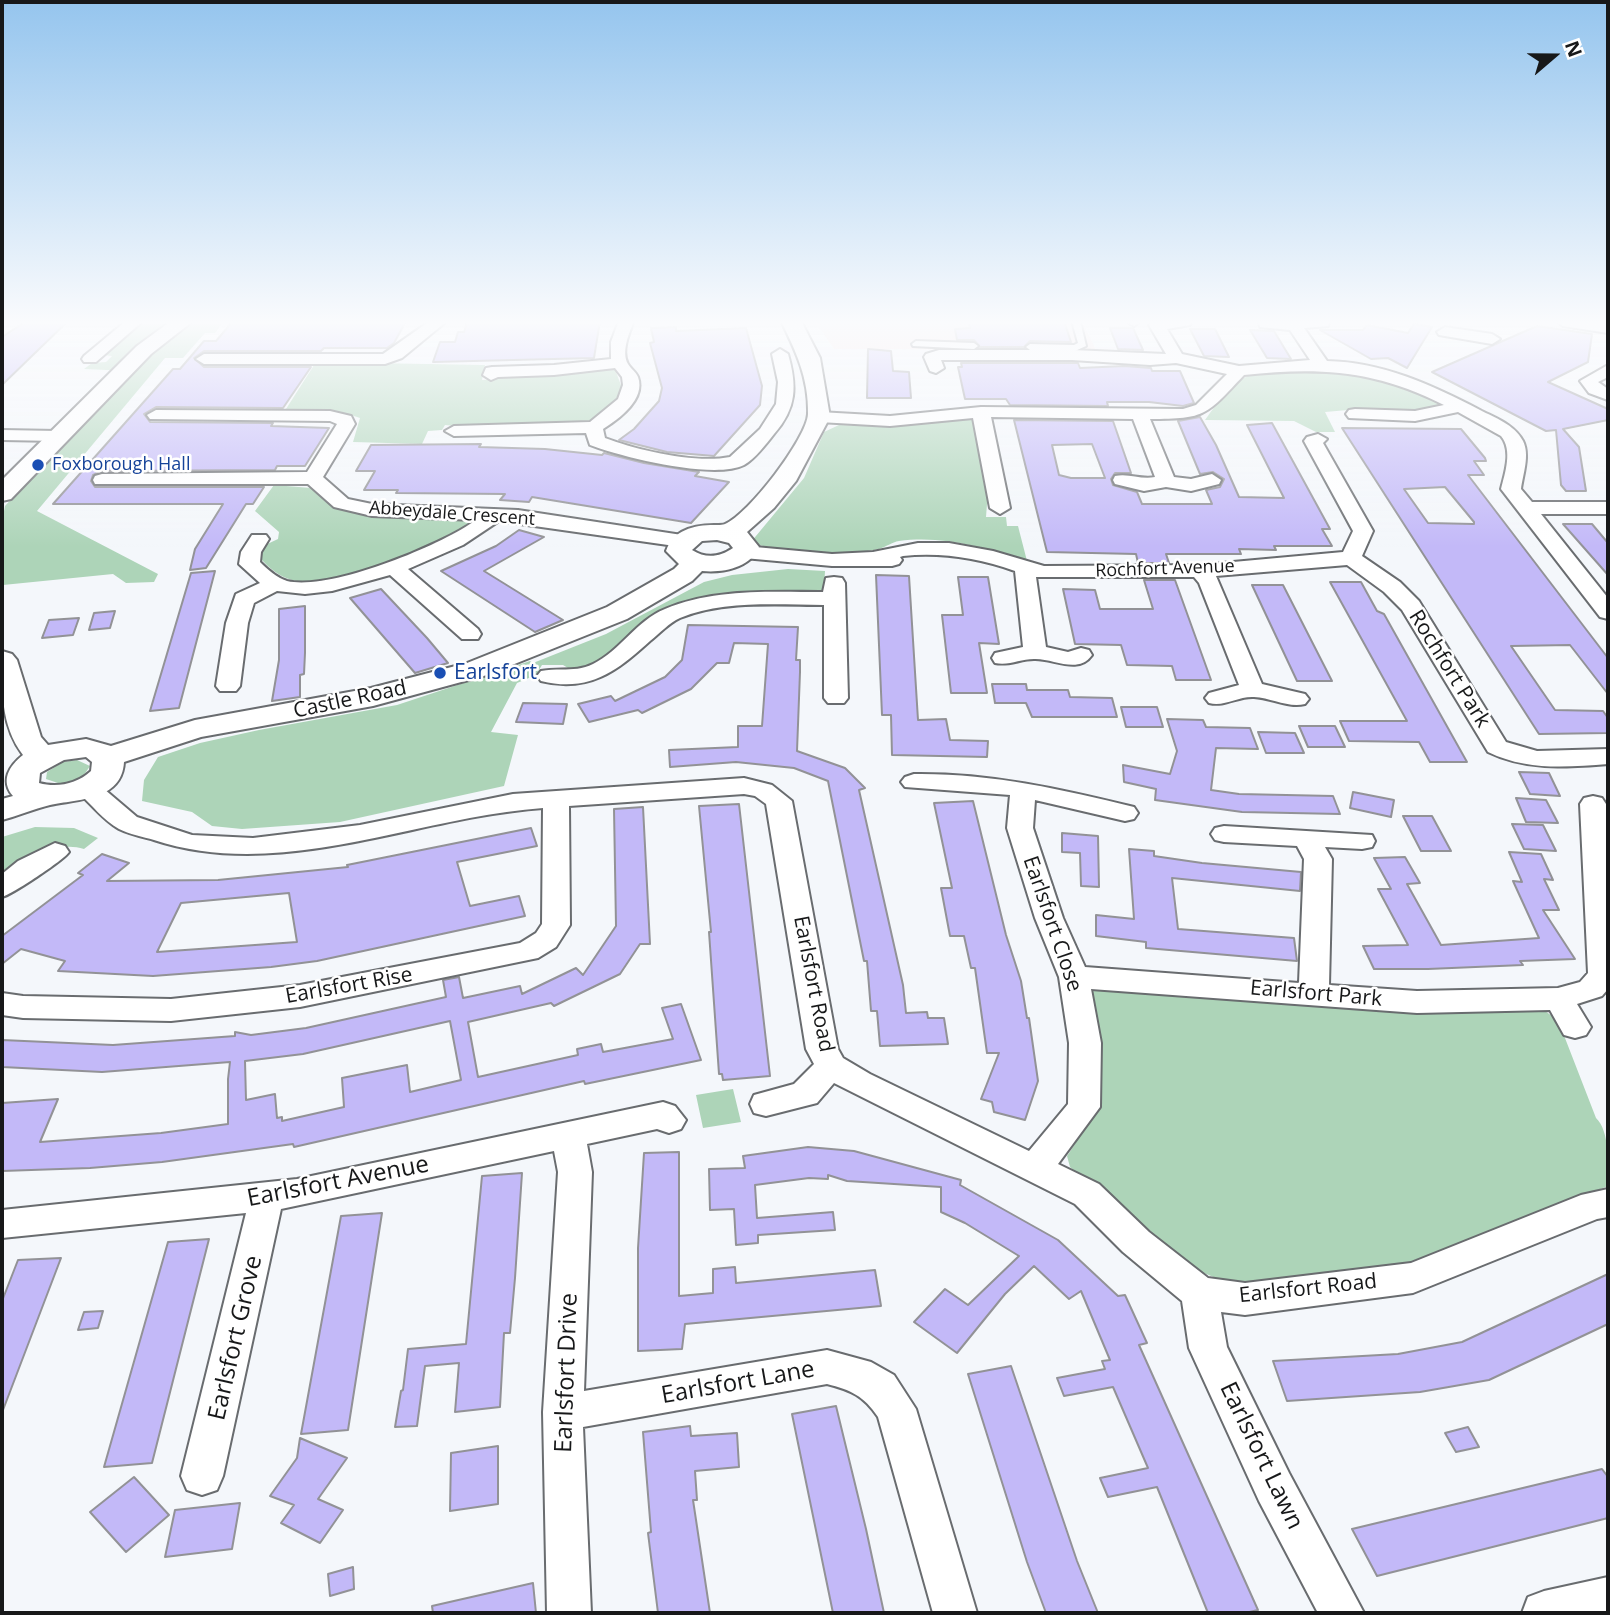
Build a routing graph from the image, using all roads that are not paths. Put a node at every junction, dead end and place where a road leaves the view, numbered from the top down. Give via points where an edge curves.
1 (98, 396) edge
2 (626, 396) edge
3 (786, 396) edge
4 (817, 396) edge
5 (1214, 396) edge
6 (1441, 396) edge
7 (1461, 406) junction
8 (981, 412) junction
9 (156, 415) dead end
10 (1140, 415) junction
11 (1354, 415) dead end
12 (819, 417) junction
13 (594, 427) junction
14 (454, 431) dead end
15 (2, 435) edge
16 (58, 436) junction
17 (1318, 439) dead end
18 (313, 478) junction
19 (102, 480) dead end
20 (1122, 480) dead end
21 (1212, 480) dead end
22 (1166, 481) junction
23 (2, 494) edge
24 (1000, 508) dead end
25 (1526, 508) junction
26 (1608, 508) edge
27 (496, 514) junction
28 (259, 539) dead end
29 (737, 543) junction
30 (690, 552) junction
31 (1351, 558) junction
32 (832, 560) junction
33 (394, 567) junction
34 (1025, 570) junction
35 (1200, 571) junction
36 (275, 584) junction
37 (1601, 592) edge
38 (834, 598) junction
39 (1608, 612) edge
40 (470, 634) dead end
41 (1035, 652) junction
42 (1080, 655) dead end
43 (1003, 658) dead end
44 (2, 660) edge
45 (549, 676) dead end
46 (228, 686) dead end
47 (1252, 689) junction
48 (836, 698) dead end
49 (1217, 698) dead end
50 (1297, 699) dead end
51 (10, 715) edge
52 (107, 757) junction
53 (1608, 757) edge
54 (27, 780) edge
55 (914, 782) dead end
56 (88, 788) junction
57 (1023, 790) junction
58 (556, 799) junction
59 (1593, 804) dead end
60 (2, 810) edge
61 (1125, 813) dead end
62 (1224, 834) dead end
63 (1307, 839) junction
64 (1362, 841) dead end
65 (55, 852) dead end
66 (2, 888) edge
67 (1074, 977) junction
68 (1314, 994) junction
69 (1559, 999) junction
70 (2, 1004) edge
71 (1575, 1027) dead end
72 (831, 1066) junction
73 (766, 1104) dead end
74 (669, 1119) dead end
75 (568, 1134) junction
76 (1036, 1167) junction
77 (264, 1198) junction
78 (1608, 1203) edge
79 (2, 1224) edge
80 (1199, 1293) junction
81 (563, 1412) junction
82 (202, 1476) dead end
83 (1608, 1599) edge
84 (569, 1613) edge
85 (955, 1613) edge
86 (1342, 1613) edge
87 (1544, 1613) edge

1 - 16 street
2 - 13 street via 617,411
3 - 13 street via 783,413 735,462 689,462 606,446 594,438
4 - 12 street
5 - 10 street via 1193,413
6 - 7 street
7 - 11 street via 1415,416
7 - 25 street via 1512,437 1516,446 1511,489
8 - 10 street
8 - 12 street via 890,421
8 - 24 street
9 - 18 street via 330,416 345,420
10 - 22 street
12 - 29 street via 788,476
13 - 14 street
15 - 16 street
16 - 23 street
17 - 31 street via 1313,441 1363,531
18 - 19 street
18 - 27 street, Abbeydale Crescent via 341,503 372,510
20 - 22 street via 1144,485
21 - 22 street via 1191,485
25 - 26 street
25 - 37 street
27 - 30 street, Abbeydale Crescent
27 - 33 street via 460,541
28 - 36 street via 249,564
29 - 30 street via 724,562
29 - 32 street, Rochfort Avenue
30 - 52 street, Castle Road via 683,575 617,613 477,669 373,697 195,729
31 - 35 street, Rochfort Avenue
31 - 53 street, Rochfort Park via 1411,606 1497,747 1527,758
32 - 34 street, Rochfort Avenue via 950,561 982,556
32 - 38 street
33 - 36 street via 320,586
33 - 40 street
34 - 35 street, Rochfort Avenue
34 - 41 street
35 - 47 street via 1209,581
36 - 46 street via 244,599
37 - 39 street
38 - 45 street via 694,607 659,622 602,671
38 - 48 street
41 - 42 street via 1070,659
41 - 43 street
44 - 51 street
47 - 49 street
47 - 50 street
51 - 54 street via 26,739
52 - 54 street via 77,748
52 - 56 street via 106,773
54 - 56 street via 65,795
54 - 60 street
55 - 57 street via 951,780
56 - 58 street, Earlsfort Road via 128,823 190,843 253,846 360,833 513,802
57 - 61 street
57 - 67 street, Earlsfort Close via 1020,828
58 - 70 street, Earlsfort Rise via 556,925 547,940 528,951 300,996 184,1009
58 - 72 street, Earlsfort Road via 744,786 763,790 779,801 822,1049
59 - 69 street, Earlsfort Park via 1603,976 1591,989
62 - 63 street
63 - 64 street
63 - 68 street via 1318,859
65 - 66 street
67 - 68 street, Earlsfort Park
67 - 76 street, Earlsfort Close via 1086,1043 1084,1107
68 - 69 street, Earlsfort Park via 1417,1002
69 - 71 street
72 - 73 street via 806,1094
72 - 76 street, Earlsfort Road
74 - 75 street, Earlsfort Avenue via 663,1115
75 - 77 street, Earlsfort Avenue
75 - 81 street, Earlsfort Drive via 575,1172
76 - 80 street, Earlsfort Road via 1087,1194
77 - 79 street, Earlsfort Avenue
77 - 82 street, Earlsfort Grove via 263,1220
78 - 80 street, Earlsfort Road via 1593,1205 1413,1278 1245,1299
80 - 86 street, Earlsfort Lawn via 1208,1348 1274,1488
81 - 84 street, Earlsfort Drive
81 - 85 street, Earlsfort Lane via 827,1367 857,1374 880,1387 896,1409
83 - 87 street

